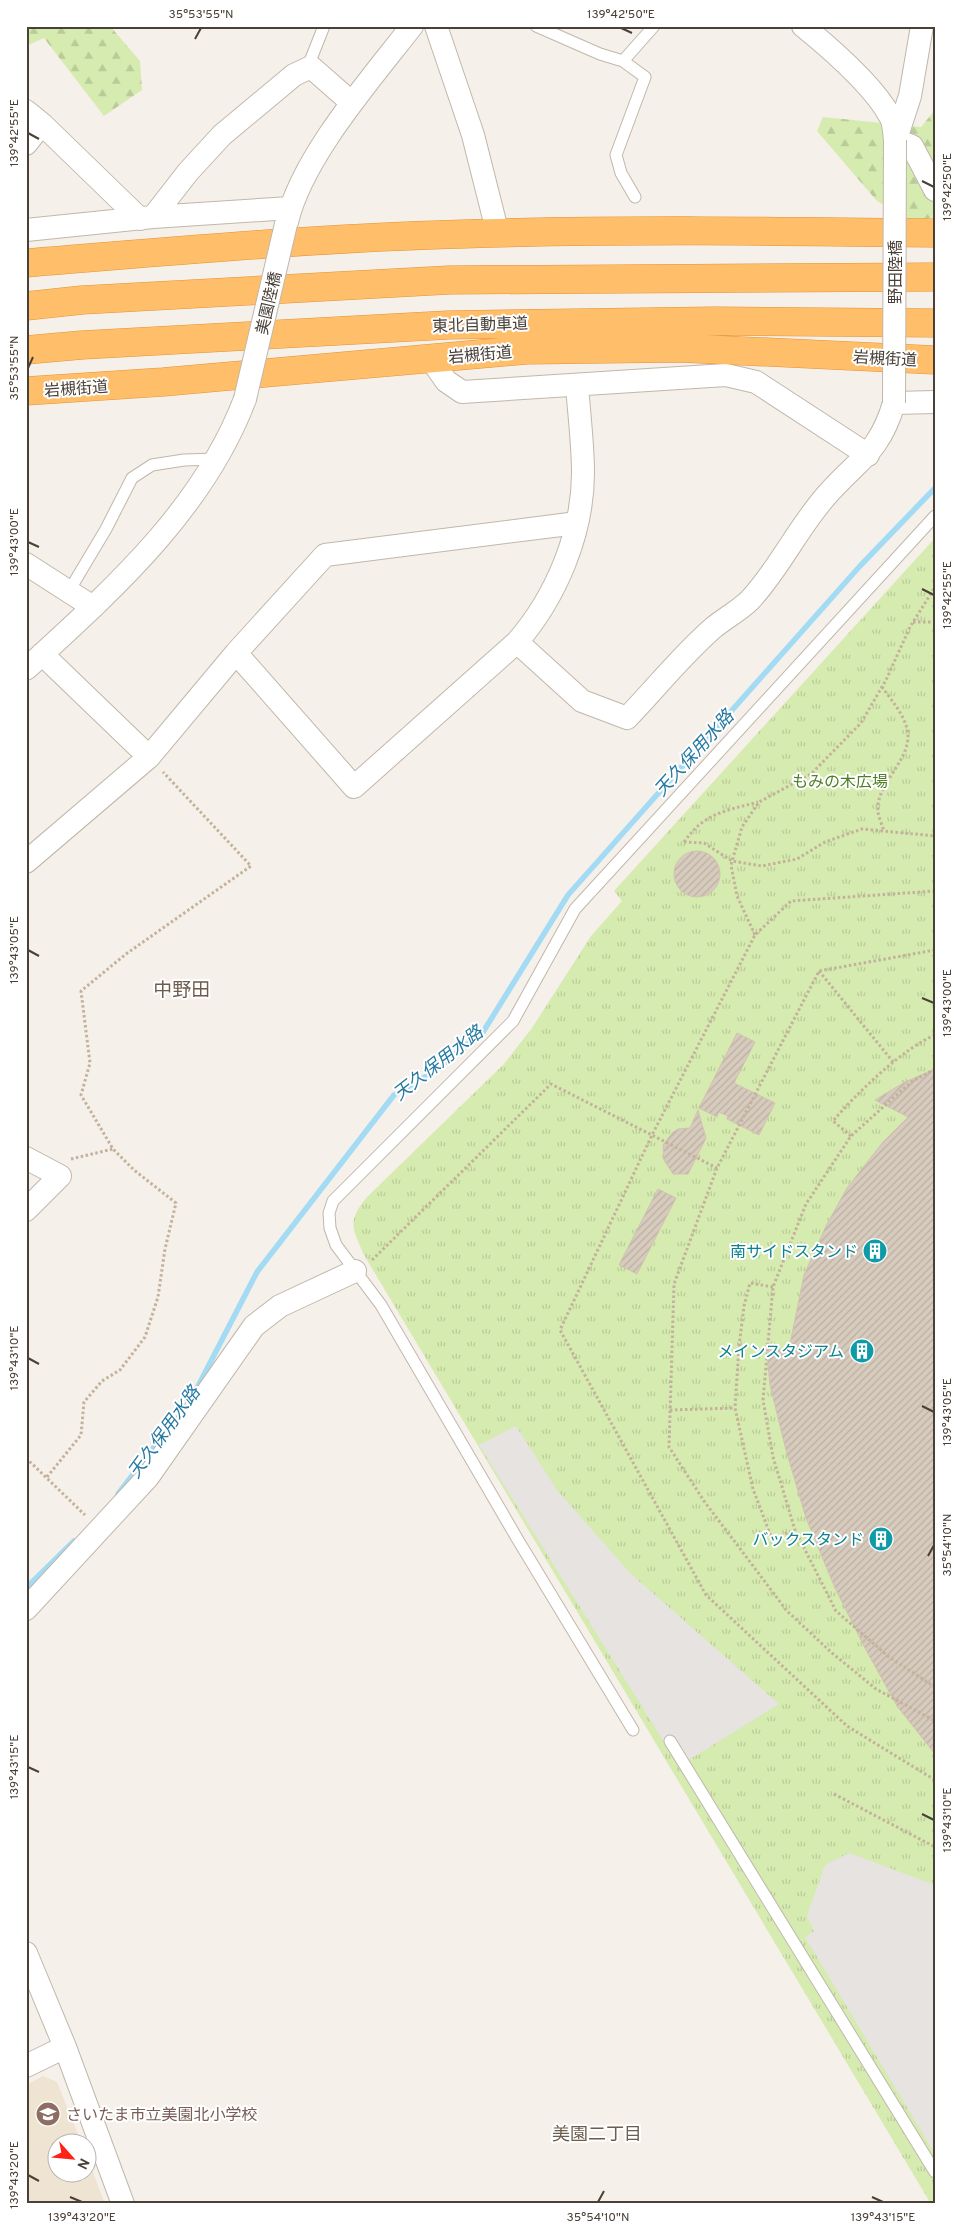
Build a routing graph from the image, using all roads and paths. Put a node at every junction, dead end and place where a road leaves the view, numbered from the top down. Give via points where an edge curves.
1 (324, 26) edge
2 (412, 26) edge
3 (436, 26) edge
4 (536, 26) edge
5 (654, 26) edge
6 (803, 26) edge
7 (922, 26) edge
8 (623, 60) junction
9 (307, 69) junction
10 (352, 103) junction
11 (34, 118) edge
12 (896, 140) junction
13 (26, 144) edge
14 (935, 190) edge
15 (635, 197) dead end
16 (288, 216) junction
17 (146, 218) junction
18 (26, 230) edge
19 (935, 233) edge
20 (498, 234) junction
21 (26, 263) edge
22 (935, 277) edge
23 (26, 306) edge
24 (935, 323) edge
25 (26, 350) edge
26 (728, 350) junction
27 (430, 358) junction
28 (935, 360) edge
29 (735, 377) junction
30 (576, 385) junction
31 (26, 391) edge
32 (935, 402) edge
33 (894, 403) junction
34 (868, 455) junction
35 (218, 459) junction
36 (935, 516) edge
37 (577, 523) junction
38 (26, 564) edge
39 (935, 588) edge
40 (69, 591) junction
41 (92, 607) junction
42 (913, 622) junction
43 (935, 622) edge
44 (517, 642) junction
45 (236, 653) junction
46 (34, 661) edge
47 (882, 687) junction
48 (149, 757) junction
49 (758, 802) junction
50 (884, 831) junction
51 (935, 836) edge
52 (732, 860) junction
53 (26, 862) edge
54 (935, 892) edge
55 (755, 935) junction
56 (935, 950) edge
57 (819, 970) junction
58 (935, 1034) edge
59 (894, 1063) junction
60 (935, 1069) edge
61 (652, 1134) junction
62 (851, 1136) junction
63 (113, 1149) junction
64 (34, 1162) edge
65 (717, 1168) junction
66 (26, 1210) edge
67 (355, 1271) junction
68 (774, 1287) junction
69 (735, 1408) junction
70 (670, 1410) junction
71 (26, 1458) edge
72 (47, 1477) junction
73 (99, 1530) junction
74 (795, 1530) junction
75 (26, 1608) edge
76 (935, 1687) edge
77 (935, 1721) edge
78 (633, 1730) dead end
79 (670, 1741) dead end
80 (935, 1780) edge
81 (834, 1794) dead end
82 (935, 1848) edge
83 (26, 1953) edge
84 (66, 2047) junction
85 (26, 2066) edge
86 (935, 2172) edge
87 (123, 2204) edge

1 - 9 lane
2 - 10 street, 美園陸橋
3 - 20 street via 472,135
4 - 8 lane via 600,54
5 - 8 lane
6 - 12 street via 872,91 891,118
7 - 12 street via 910,96
8 - 15 lane via 645,77 616,155 620,173
9 - 10 street via 311,67
9 - 17 street via 294,74 222,135
10 - 16 street, 美園陸橋 via 317,154
11 - 13 street
11 - 17 street
12 - 14 street via 912,146
12 - 33 street, 野田陸橋, bridge
16 - 17 street
16 - 35 street, 美園陸橋, bridge via 245,398
17 - 18 street
19 - 20 highway via 710,230
20 - 21 highway via 201,248
22 - 23 highway via 449,280
24 - 25 highway, 東北自動車道 via 705,321 448,325
26 - 27 highway, 岩槻街道 via 526,350
26 - 28 highway, 岩槻街道
26 - 29 street
27 - 30 street via 446,381 462,392
27 - 31 highway, 岩槻街道
29 - 30 street
29 - 34 street via 756,382
30 - 37 street via 583,474
32 - 33 street
33 - 34 street, 野田陸橋 via 890,420
34 - 44 street, 野田陸橋 via 826,495 748,602 713,628 627,718 582,701
35 - 40 lane via 152,465 132,478
35 - 41 street, 美園陸橋 via 193,498 142,559
36 - 67 lane via 575,909 513,1021 334,1201 329,1213 330,1228 336,1245
37 - 44 street via 555,583 536,620
37 - 45 street via 325,555
38 - 40 street
39 - 42 path
40 - 41 street
41 - 46 street, 美園陸橋
42 - 43 path
42 - 47 path
44 - 45 street via 354,786
45 - 48 street
46 - 48 street
47 - 49 path via 861,723 811,774
47 - 50 path via 900,712 908,737 881,795 878,812
48 - 53 street
48 - 63 path via 250,866 126,954 81,991 90,1063 81,1095
49 - 52 path via 742,827
49 - 52 path via 704,819 684,842 704,843
50 - 51 path
50 - 52 path via 862,830 825,842 797,859 762,866
52 - 55 path via 737,896
54 - 55 path via 791,901
55 - 61 path
56 - 57 path
57 - 59 path
57 - 65 path
58 - 59 path via 920,1041
59 - 62 path via 833,1121
60 - 62 path via 912,1082
61 - 65 path
61 - 67 path via 551,1084 380,1254
61 - 80 path via 560,1330 706,1595 847,1726
62 - 68 path via 806,1204
63 - 64 path
63 - 72 path via 176,1203 164,1249 158,1297 145,1337 120,1370 102,1380 84,1402 82,1435
64 - 66 street via 60,1176
65 - 70 path via 674,1284
67 - 73 street via 280,1306 254,1326 148,1477
67 - 78 lane via 381,1305
68 - 69 path via 750,1283 739,1346
68 - 74 path via 763,1400 774,1457
69 - 70 path
69 - 74 path via 753,1489 772,1539
70 - 77 path via 669,1447 704,1501 794,1617 832,1654 876,1689
71 - 72 path
72 - 73 path
73 - 75 street
74 - 76 path via 836,1611 889,1658
79 - 86 lane
81 - 82 path
83 - 84 street
84 - 85 street
84 - 87 street

